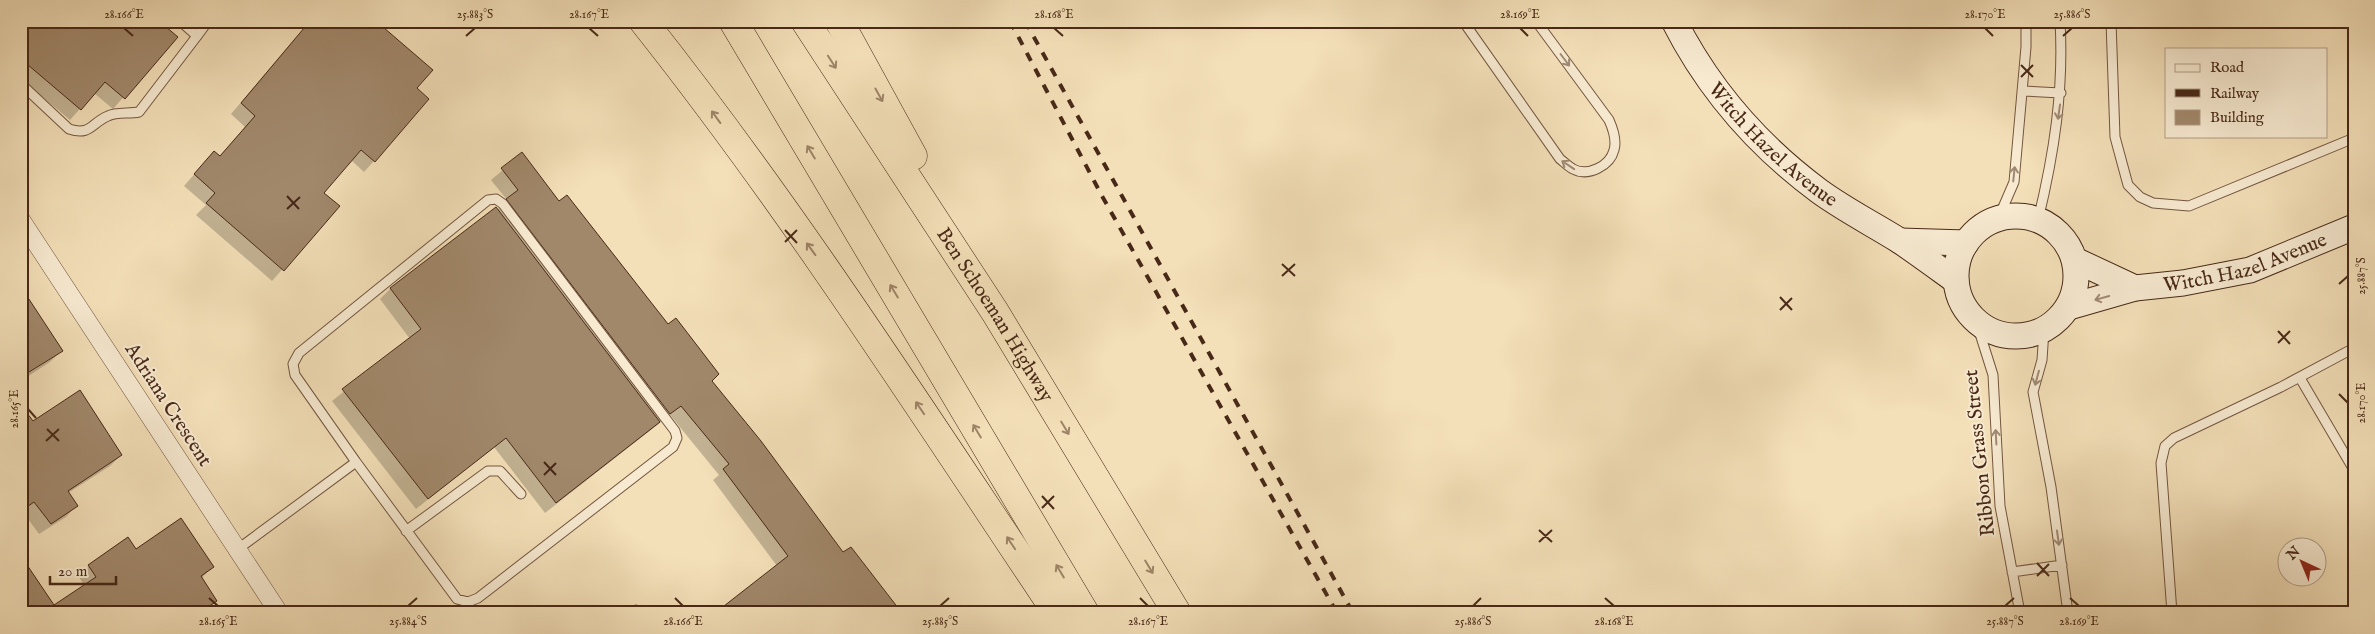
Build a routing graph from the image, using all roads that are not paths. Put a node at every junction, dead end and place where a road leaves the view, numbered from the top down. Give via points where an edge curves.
1 (180, 21) edge
2 (208, 21) edge
3 (643, 21) edge
4 (733, 21) edge
5 (806, 21) edge
6 (839, 21) edge
7 (1463, 21) edge
8 (1536, 21) edge
9 (1674, 21) edge
10 (2026, 21) edge
11 (2060, 21) edge
12 (2111, 21) edge
13 (198, 36) junction
14 (21, 84) edge
15 (2022, 90) junction
16 (2061, 93) junction
17 (2354, 138) edge
18 (1998, 219) junction
19 (21, 220) edge
20 (2038, 220) junction
21 (2354, 227) edge
22 (1900, 241) junction
23 (1966, 243) junction
24 (2075, 260) junction
25 (1956, 281) junction
26 (2135, 288) junction
27 (2068, 306) junction
28 (995, 312) junction
29 (1976, 321) junction
30 (2044, 330) junction
31 (2354, 348) edge
32 (2300, 378) junction
33 (356, 462) junction
34 (2354, 470) edge
35 (520, 494) dead end
36 (406, 531) junction
37 (238, 549) junction
38 (2062, 565) junction
39 (2012, 572) junction
40 (280, 613) edge
41 (1057, 613) edge
42 (1085, 613) edge
43 (1177, 613) edge
44 (2020, 613) edge
45 (2068, 613) edge
46 (2172, 613) edge

1 - 13 lane
2 - 13 lane
41 -> 3 highway via 840,288
42 -> 4 highway
5 -> 28 highway, Ben Schoeman Highway
6 -> 28 highway
8 -> 7 lane via 1609,120 1615,136 1614,151 1606,163 1591,172 1574,170 1560,159
9 - 22 street, Witch Hazel Avenue via 1697,65 1754,136 1819,191
10 - 15 lane
11 - 16 lane
12 - 17 lane via 2115,137 2128,185 2140,197 2153,203 2189,206
13 - 14 lane via 139,112 109,115 87,131 69,129
15 - 16 lane
18 -> 15 lane via 2014,182
16 -> 20 lane via 2052,160
18 - 20 street via 2018,216
18 - 23 street
19 - 37 street, Adriana Crescent
20 - 24 street via 2054,229 2067,243
21 - 26 street, Witch Hazel Avenue via 2250,270 2184,283
22 - 23 street, Witch Hazel Avenue
22 - 25 street, Witch Hazel Avenue
23 - 25 street via 1960,255
24 - 26 street, Witch Hazel Avenue
24 - 27 street via 2075,292
25 - 29 street via 1963,303
26 -> 27 street, Witch Hazel Avenue
27 - 30 street via 2058,320
28 -> 43 highway, Ben Schoeman Highway
29 - 30 street via 1991,331 2009,336 2027,336
39 -> 29 lane, Ribbon Grass Street via 2000,506 1993,374
30 -> 38 lane via 2042,360 2033,392
31 - 32 lane
32 - 34 lane
32 - 46 lane via 2174,438 2165,446 2160,464
33 - 36 lane
33 - 36 lane via 295,375 293,364 299,353 314,340 488,200 496,200 503,204 675,431 676,438 673,447 478,598 468,602 457,599
33 - 37 lane
35 - 36 lane via 500,471 488,471
37 - 40 street, Adriana Crescent
38 - 39 lane
38 - 45 lane
39 - 44 lane, Ribbon Grass Street

